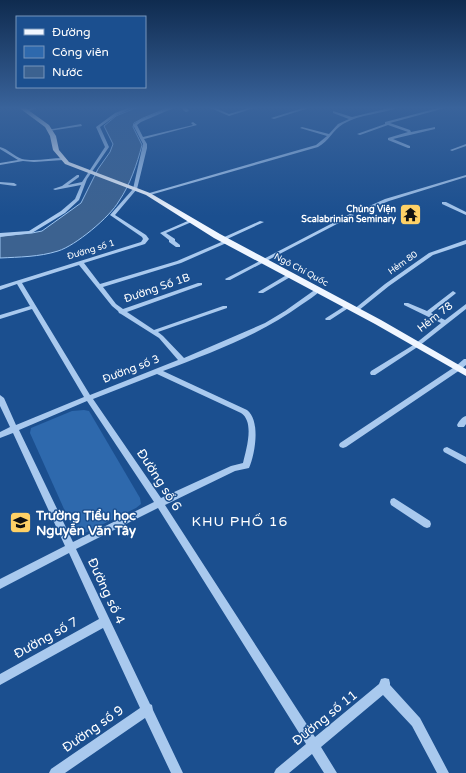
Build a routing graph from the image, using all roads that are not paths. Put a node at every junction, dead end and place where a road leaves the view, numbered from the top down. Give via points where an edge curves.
1 (54, 143) edge
2 (105, 143) edge
3 (144, 143) edge
4 (323, 143) edge
5 (403, 143) edge
6 (466, 145) edge
7 (411, 147) dead end
8 (0, 148) edge
9 (452, 150) dead end
10 (63, 159) junction
11 (24, 160) junction
12 (8, 163) junction
13 (0, 164) edge
14 (0, 168) edge
15 (91, 173) junction
16 (77, 176) dead end
17 (466, 176) edge
18 (0, 183) edge
19 (83, 183) junction
20 (15, 185) dead end
21 (61, 188) junction
22 (55, 189) dead end
23 (135, 189) junction
24 (148, 194) junction
25 (444, 203) dead end
26 (367, 208) dead end
27 (352, 215) dead end
28 (457, 217) dead end
29 (192, 221) junction
30 (262, 222) dead end
31 (0, 234) edge
32 (225, 240) junction
33 (466, 242) edge
34 (178, 246) dead end
35 (263, 260) junction
36 (80, 262) junction
37 (290, 275) junction
38 (228, 279) dead end
39 (18, 283) junction
40 (200, 284) dead end
41 (99, 286) junction
42 (0, 288) edge
43 (318, 290) junction
44 (261, 292) dead end
45 (453, 293) dead end
46 (406, 304) dead end
47 (348, 306) junction
48 (466, 306) edge
49 (34, 307) junction
50 (225, 307) dead end
51 (356, 310) junction
52 (121, 312) junction
53 (427, 314) junction
54 (0, 317) edge
55 (328, 319) dead end
56 (445, 322) junction
57 (153, 332) junction
58 (417, 345) junction
59 (182, 360) junction
60 (466, 361) edge
61 (458, 368) junction
62 (157, 371) junction
63 (373, 373) dead end
64 (466, 373) edge
65 (88, 397) junction
66 (0, 398) edge
67 (14, 428) junction
68 (0, 435) edge
69 (343, 446) dead end
70 (446, 450) dead end
71 (466, 462) edge
72 (394, 502) dead end
73 (159, 503) junction
74 (427, 524) dead end
75 (71, 546) junction
76 (0, 584) edge
77 (106, 621) junction
78 (0, 680) edge
79 (148, 708) junction
80 (313, 746) junction
81 (55, 773) edge
82 (178, 773) edge
83 (280, 773) edge
84 (330, 773) edge
85 (443, 773) edge

1 - 10 main road
2 - 15 street via 107,147
3 - 23 street via 145,148
4 - 24 street
5 - 7 street
6 - 9 street
8 - 11 street
10 - 11 street
10 - 15 main road, Ngô Chí Quốc
11 - 12 street
12 - 13 street
12 - 14 street
15 - 19 street
15 - 23 main road, Ngô Chí Quốc
16 - 21 street
17 - 26 street
18 - 20 street
19 - 21 street
19 - 31 street via 77,200 57,216 30,232
21 - 22 street
23 - 24 main road, Ngô Chí Quốc
23 - 36 street, Đường số 1 via 112,215 144,236 146,240 138,245
24 - 29 main road, Ngô Chí Quốc
25 - 28 street via 466,214
27 - 35 street
29 - 32 main road, Ngô Chí Quốc
29 - 34 street via 162,233
30 - 32 street
32 - 35 main road, Ngô Chí Quốc
32 - 41 street via 179,262
33 - 51 street, Hẻm 80 via 431,254
35 - 37 main road, Ngô Chí Quốc
35 - 38 street
36 - 39 street, Đường số 1
36 - 41 street
37 - 43 main road, Ngô Chí Quốc
37 - 44 street
39 - 42 street, Đường số 1
39 - 49 street, Đường số 6
40 - 52 street, Đường Số 1B
41 - 52 street
43 - 47 main road, Ngô Chí Quốc
43 - 59 street, Đường số 3 via 269,323
45 - 53 street
46 - 53 street
47 - 51 main road, Ngô Chí Quốc
47 - 55 street
48 - 56 street, Hẻm 78
49 - 54 street
49 - 65 street, Đường số 6
50 - 57 street
51 - 58 main road, Ngô Chí Quốc
52 - 57 street
53 - 56 street
56 - 58 street, Hẻm 78
57 - 59 street via 165,340
58 - 61 main road, Ngô Chí Quốc
58 - 63 street, Hẻm 78
59 - 62 street, Đường số 3
60 - 61 street
61 - 64 main road, Ngô Chí Quốc
61 - 69 street
62 - 65 street, Đường số 3
62 - 73 street via 246,413 252,423 251,448 246,466 234,468
65 - 67 street, Đường số 3
65 - 73 street, Đường số 6
66 - 67 street, Đường số 4
67 - 68 street, Đường số 3
67 - 75 street, Đường số 4
70 - 71 street
72 - 74 street
73 - 75 street
73 - 80 street, Đường số 6
75 - 76 street
75 - 77 street, Đường số 4
77 - 78 street, Đường số 7
77 - 79 street, Đường số 4
79 - 81 street, Đường số 9
79 - 82 street, Đường số 4
80 - 83 street, Đường số 11
80 - 84 street, Đường số 6
80 - 85 street, Đường số 11 via 384,685 416,722

